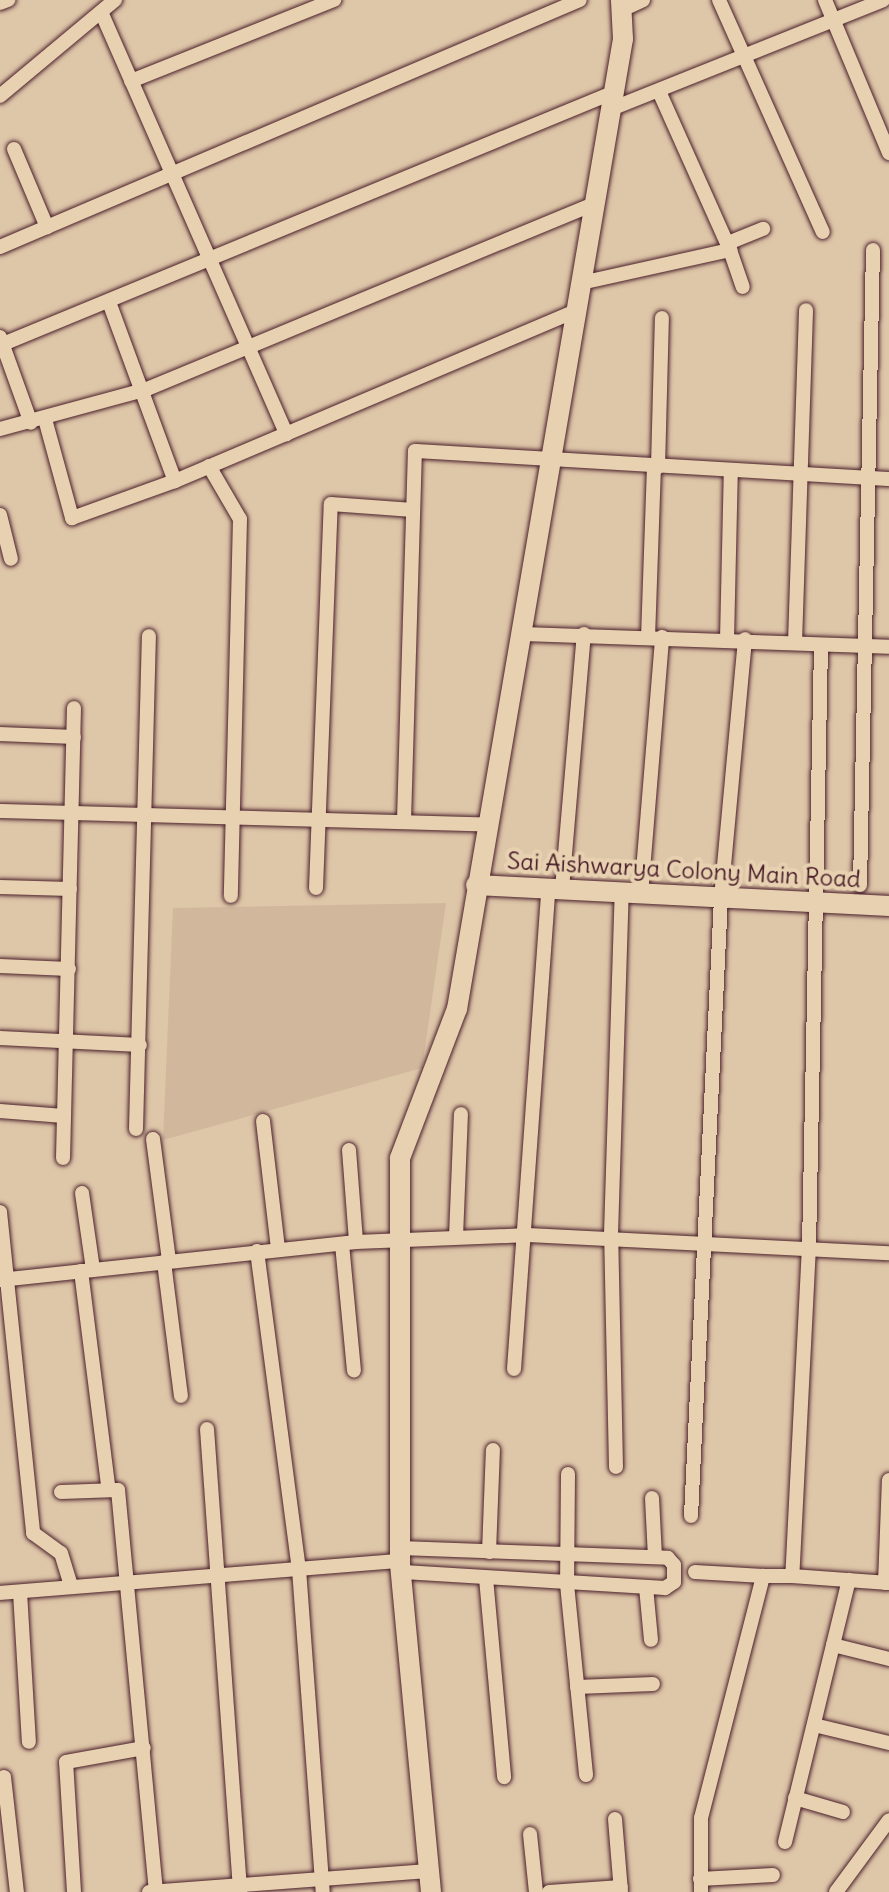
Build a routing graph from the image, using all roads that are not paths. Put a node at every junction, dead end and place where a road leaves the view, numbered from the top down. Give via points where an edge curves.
1 (8, 0) edge
2 (115, 0) edge
3 (334, 0) edge
4 (580, 0) edge
5 (719, 0) edge
6 (825, 0) edge
7 (883, 0) edge
8 (0, 3) edge
9 (629, 3) edge
10 (102, 14) junction
11 (832, 16) junction
12 (744, 54) junction
13 (131, 81) junction
14 (659, 91) junction
15 (0, 96) edge
16 (612, 101) junction
17 (887, 145) edge
18 (14, 149) dead end
19 (168, 171) junction
20 (591, 205) junction
21 (47, 227) junction
22 (763, 229) dead end
23 (823, 232) dead end
24 (729, 246) junction
25 (0, 247) edge
26 (873, 250) dead end
27 (208, 257) junction
28 (581, 283) junction
29 (743, 287) dead end
30 (109, 302) junction
31 (806, 310) dead end
32 (574, 312) junction
33 (662, 318) dead end
34 (1, 340) edge
35 (245, 345) junction
36 (147, 389) junction
37 (38, 421) junction
38 (0, 429) edge
39 (286, 434) junction
40 (548, 459) junction
41 (209, 466) junction
42 (656, 467) junction
43 (731, 470) junction
44 (802, 471) junction
45 (870, 479) junction
46 (889, 479) edge
47 (175, 481) junction
48 (413, 510) junction
49 (0, 515) edge
50 (11, 559) dead end
51 (523, 634) junction
52 (584, 634) junction
53 (149, 636) dead end
54 (655, 637) junction
55 (745, 639) junction
56 (727, 640) junction
57 (795, 643) junction
58 (821, 645) junction
59 (860, 645) junction
60 (889, 647) edge
61 (74, 708) dead end
62 (0, 734) edge
63 (74, 737) junction
64 (0, 811) edge
65 (71, 813) junction
66 (146, 816) junction
67 (232, 817) junction
68 (318, 818) junction
69 (404, 820) junction
70 (488, 825) junction
71 (476, 885) junction
72 (860, 885) dead end
73 (0, 887) edge
74 (316, 888) dead end
75 (70, 889) junction
76 (555, 889) junction
77 (632, 894) junction
78 (231, 896) dead end
79 (721, 898) junction
80 (816, 903) junction
81 (889, 906) edge
82 (0, 966) edge
83 (69, 969) junction
84 (0, 1038) edge
85 (67, 1042) junction
86 (140, 1045) junction
87 (0, 1111) edge
88 (461, 1114) dead end
89 (64, 1116) junction
90 (263, 1121) dead end
91 (136, 1129) dead end
92 (153, 1139) dead end
93 (349, 1150) dead end
94 (63, 1158) dead end
95 (82, 1193) dead end
96 (0, 1212) edge
97 (611, 1234) junction
98 (528, 1235) junction
99 (456, 1237) junction
100 (395, 1239) junction
101 (707, 1239) junction
102 (349, 1243) junction
103 (809, 1246) junction
104 (278, 1249) junction
105 (257, 1251) junction
106 (889, 1253) edge
107 (166, 1262) junction
108 (87, 1270) junction
109 (3, 1279) edge
110 (514, 1369) dead end
111 (354, 1370) dead end
112 (181, 1396) dead end
113 (207, 1429) dead end
114 (493, 1450) dead end
115 (616, 1467) dead end
116 (568, 1474) dead end
117 (889, 1480) edge
118 (108, 1486) junction
119 (61, 1492) dead end
120 (652, 1498) dead end
121 (691, 1516) dead end
122 (430, 1549) junction
123 (489, 1552) junction
124 (569, 1553) junction
125 (655, 1557) junction
126 (401, 1560) junction
127 (299, 1569) junction
128 (695, 1572) dead end
129 (221, 1574) junction
130 (432, 1574) junction
131 (763, 1576) junction
132 (792, 1576) junction
133 (486, 1578) junction
134 (849, 1580) junction
135 (129, 1582) junction
136 (887, 1583) edge
137 (567, 1584) junction
138 (71, 1586) junction
139 (646, 1587) junction
140 (20, 1592) junction
141 (0, 1593) edge
142 (651, 1640) dead end
143 (833, 1645) junction
144 (889, 1659) edge
145 (653, 1684) dead end
146 (577, 1687) junction
147 (814, 1725) junction
148 (29, 1742) dead end
149 (889, 1743) edge
150 (144, 1748) junction
151 (586, 1775) dead end
152 (4, 1777) dead end
153 (504, 1777) dead end
154 (795, 1798) junction
155 (843, 1812) dead end
156 (615, 1819) dead end
157 (889, 1820) edge
158 (530, 1834) dead end
159 (785, 1842) dead end
160 (7, 1873) edge
161 (773, 1875) dead end
162 (429, 1882) edge
163 (322, 1885) edge
164 (701, 1885) edge
165 (240, 1889) edge
166 (621, 1890) edge
167 (17, 1892) edge
168 (74, 1892) edge
169 (148, 1892) edge
170 (156, 1892) edge
171 (536, 1892) edge
172 (549, 1892) edge
173 (836, 1892) edge

1 - 8 street
2 - 10 street
3 - 13 street
4 - 19 street
5 - 12 street
6 - 11 street
7 - 11 street
9 - 16 street
10 - 13 street
10 - 15 street
11 - 12 street
11 - 17 street
12 - 14 street
12 - 23 street
13 - 19 street
14 - 16 street
14 - 24 street
16 - 20 street
16 - 27 street
18 - 21 street
19 - 21 street
19 - 27 street
20 - 28 street
20 - 35 street
21 - 25 street
22 - 24 street
24 - 28 street
24 - 29 street
26 - 45 street
27 - 30 street
27 - 35 street
28 - 32 street
30 - 34 street
30 - 36 street
31 - 44 street
32 - 39 street
32 - 40 street
33 - 42 street
34 - 37 street
35 - 36 street
35 - 39 street
36 - 37 street
36 - 47 street
37 - 38 street
37 - 47 street via 72,518
39 - 41 street
40 - 42 street
40 - 48 street via 415,451
40 - 51 street
41 - 47 street
41 - 67 street via 240,519
42 - 43 street
42 - 54 street
43 - 44 street
43 - 56 street
44 - 45 street
44 - 57 street
45 - 46 street
45 - 59 street
48 - 68 street via 331,504
48 - 69 street
49 - 50 street
51 - 52 street
51 - 70 street
52 - 54 street
52 - 76 street
53 - 66 street
54 - 56 street
54 - 77 street
55 - 56 street
55 - 57 street
55 - 79 street
57 - 58 street
58 - 59 street
58 - 80 street
59 - 60 street
59 - 72 street
61 - 63 street
62 - 63 street
63 - 65 street
64 - 65 street
65 - 66 street
65 - 75 street
66 - 67 street
66 - 86 street
67 - 68 street
67 - 78 street
68 - 69 street
68 - 74 street
69 - 70 street
70 - 71 street
71 - 76 street, Sai Aishwarya Colony Main Road
71 - 100 street via 457,1009 403,1133
73 - 75 street
75 - 83 street
76 - 77 street, Sai Aishwarya Colony Main Road
76 - 98 street
77 - 79 street, Sai Aishwarya Colony Main Road
77 - 97 street
79 - 80 street, Sai Aishwarya Colony Main Road
79 - 101 street
80 - 81 street, Sai Aishwarya Colony Main Road
80 - 103 street
82 - 83 street
83 - 85 street
84 - 85 street
85 - 86 street
85 - 89 street
86 - 91 street
87 - 89 street
88 - 99 street
89 - 94 street
90 - 104 street
92 - 107 street
93 - 102 street
95 - 108 street
96 - 109 street
97 - 98 street
97 - 101 street
97 - 115 street
98 - 99 street
98 - 110 street
99 - 100 street
100 - 102 street
100 - 126 street
101 - 103 street
101 - 121 street
102 - 104 street
102 - 111 street
103 - 106 street
103 - 132 street
104 - 105 street
105 - 107 street
105 - 127 street
107 - 108 street
107 - 112 street
108 - 109 street
108 - 118 street
109 - 138 street via 33,1533 61,1553
113 - 129 street
114 - 123 street
116 - 124 street
117 - 136 street
118 - 119 street
118 - 135 street via 118,1490
120 - 125 street
122 - 123 street
122 - 126 street
122 - 130 street
123 - 124 street
124 - 125 street
124 - 137 street
125 - 139 street via 672,1560 674,1582
126 - 127 street
126 - 130 street
126 - 162 street
127 - 129 street
127 - 163 street
128 - 131 street
129 - 135 street
129 - 165 street
130 - 133 street
131 - 132 street
131 - 164 street via 701,1818
132 - 134 street
133 - 137 street
133 - 153 street
134 - 136 street
134 - 143 street
135 - 138 street
135 - 150 street
137 - 139 street
137 - 146 street
138 - 140 street
139 - 142 street
140 - 141 street
140 - 148 street
143 - 144 street
143 - 147 street
145 - 146 street
146 - 151 street
147 - 149 street
147 - 154 street
150 - 168 street via 66,1762
150 - 170 street
152 - 160 street
154 - 155 street
154 - 159 street
156 - 166 street
157 - 173 street
158 - 171 street
160 - 167 street
161 - 164 street
162 - 163 street
163 - 165 street
165 - 170 street
166 - 172 street
169 - 170 street

